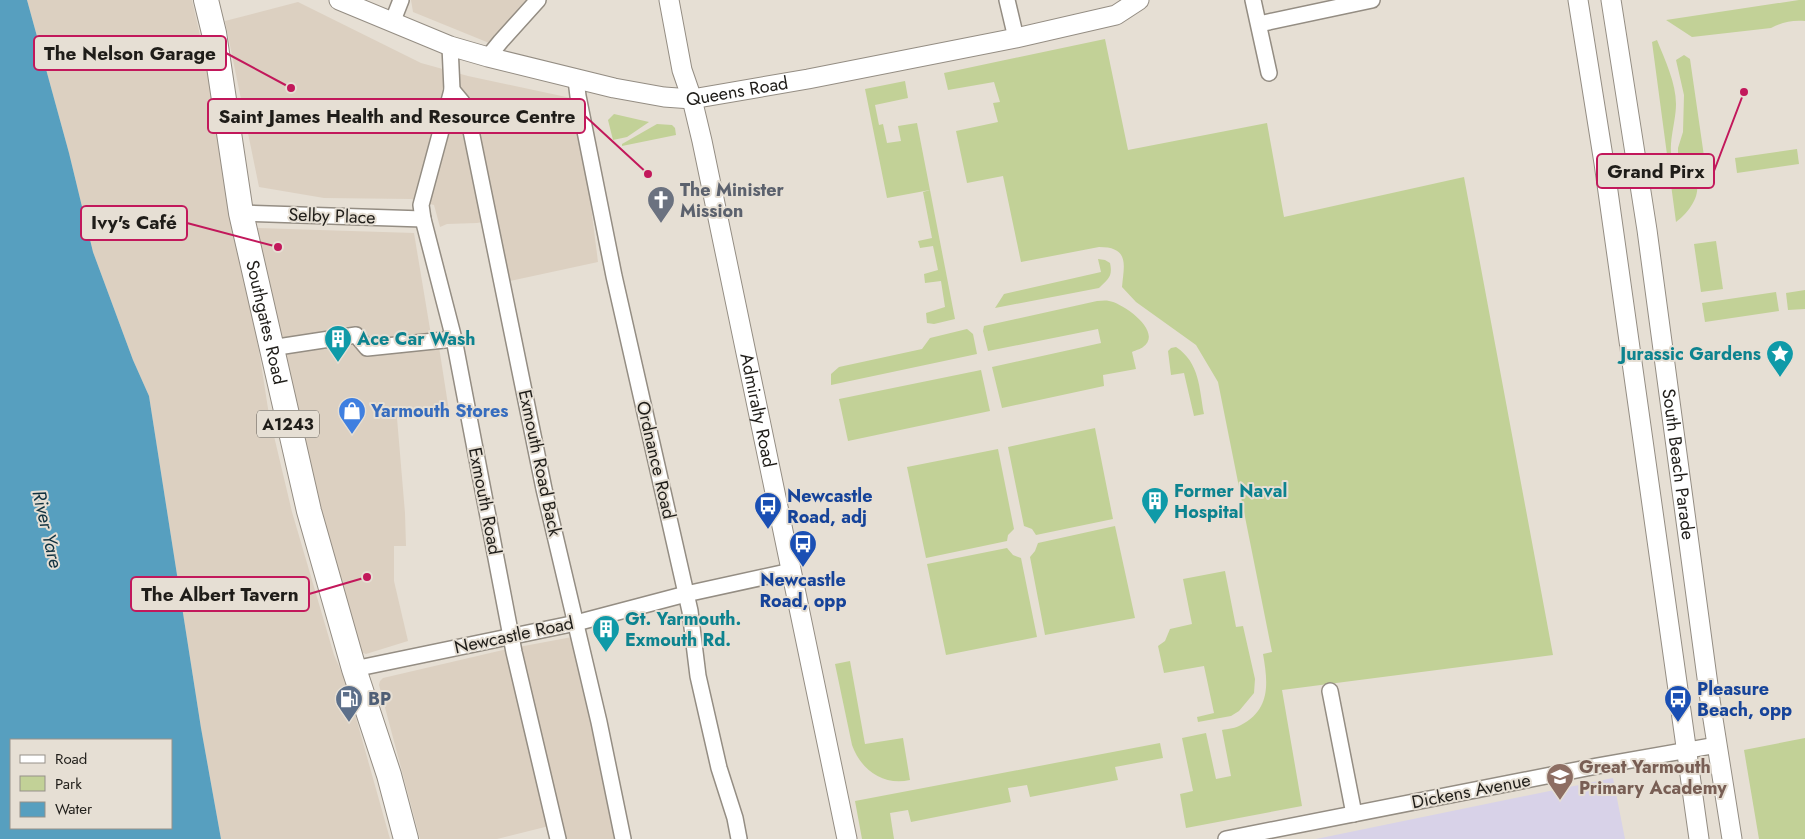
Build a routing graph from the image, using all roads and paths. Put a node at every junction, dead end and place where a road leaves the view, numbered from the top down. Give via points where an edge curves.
1 (206, 0) edge
2 (338, 0) edge
3 (401, 0) edge
4 (538, 0) edge
5 (669, 0) edge
6 (1007, 0) edge
7 (1138, 0) edge
8 (1253, 0) edge
9 (1372, 0) edge
10 (1578, 0) edge
11 (1611, 0) edge
12 (392, 23) junction
13 (1258, 24) junction
14 (1016, 38) junction
15 (450, 46) junction
16 (488, 58) junction
17 (1269, 74) dead end
18 (576, 80) junction
19 (452, 90) junction
20 (692, 99) junction
21 (241, 214) junction
22 (423, 219) junction
23 (454, 339) junction
24 (271, 348) junction
25 (791, 571) junction
26 (686, 594) junction
27 (576, 623) junction
28 (511, 636) junction
29 (354, 669) junction
30 (1330, 691) dead end
31 (1717, 745) junction
32 (1685, 749) junction
33 (1354, 814) junction
34 (406, 839) edge
35 (558, 839) edge
36 (623, 839) edge
37 (740, 839) edge
38 (847, 839) edge
39 (1226, 839) edge
40 (1699, 839) edge
41 (1732, 839) edge

1 - 21 main road, Southgates Road / A1243 via 214,33
2 - 12 street, Queens Road
3 - 12 street
4 - 16 street
5 - 20 street, Admiralty Road via 682,70
6 - 14 street
7 - 14 street, Queens Road via 1116,15
8 - 13 street
9 - 13 street
10 - 32 street, South Beach Parade via 1606,173
11 - 31 street, South Beach Parade via 1647,230
12 - 15 street, Queens Road
13 - 17 street
14 - 20 street, Queens Road
15 - 16 street, Queens Road
15 - 19 street, Exmouth Road
16 - 18 street, Queens Road
18 - 20 street, Queens Road via 664,97
18 - 26 street, Ordnance Road via 614,276
19 - 22 street, Exmouth Road via 421,205
19 - 27 street, Exmouth Road Back via 462,102 469,121 544,489
20 - 25 street, Admiralty Road
21 - 22 street, Selby Place
21 - 24 main road, Southgates Road / A1243
22 - 23 street, Exmouth Road
23 - 24 street via 367,348 356,335
23 - 28 street, Exmouth Road
24 - 29 main road, Southgates Road / A1243 via 309,511
25 - 26 street, Newcastle Road
25 - 38 street, Admiralty Road
26 - 27 street, Newcastle Road
26 - 37 street, Ordnance Road via 698,676 719,768
27 - 28 street, Newcastle Road
27 - 36 street, Exmouth Road Back
28 - 29 street, Newcastle Road
28 - 35 street, Exmouth Road
29 - 34 main road, Southgates Road / A1243
30 - 33 street
31 - 32 street, Dickens Avenue
31 - 41 street, South Beach Parade
32 - 33 street, Dickens Avenue
32 - 40 street, South Beach Parade
33 - 39 street, Dickens Avenue

